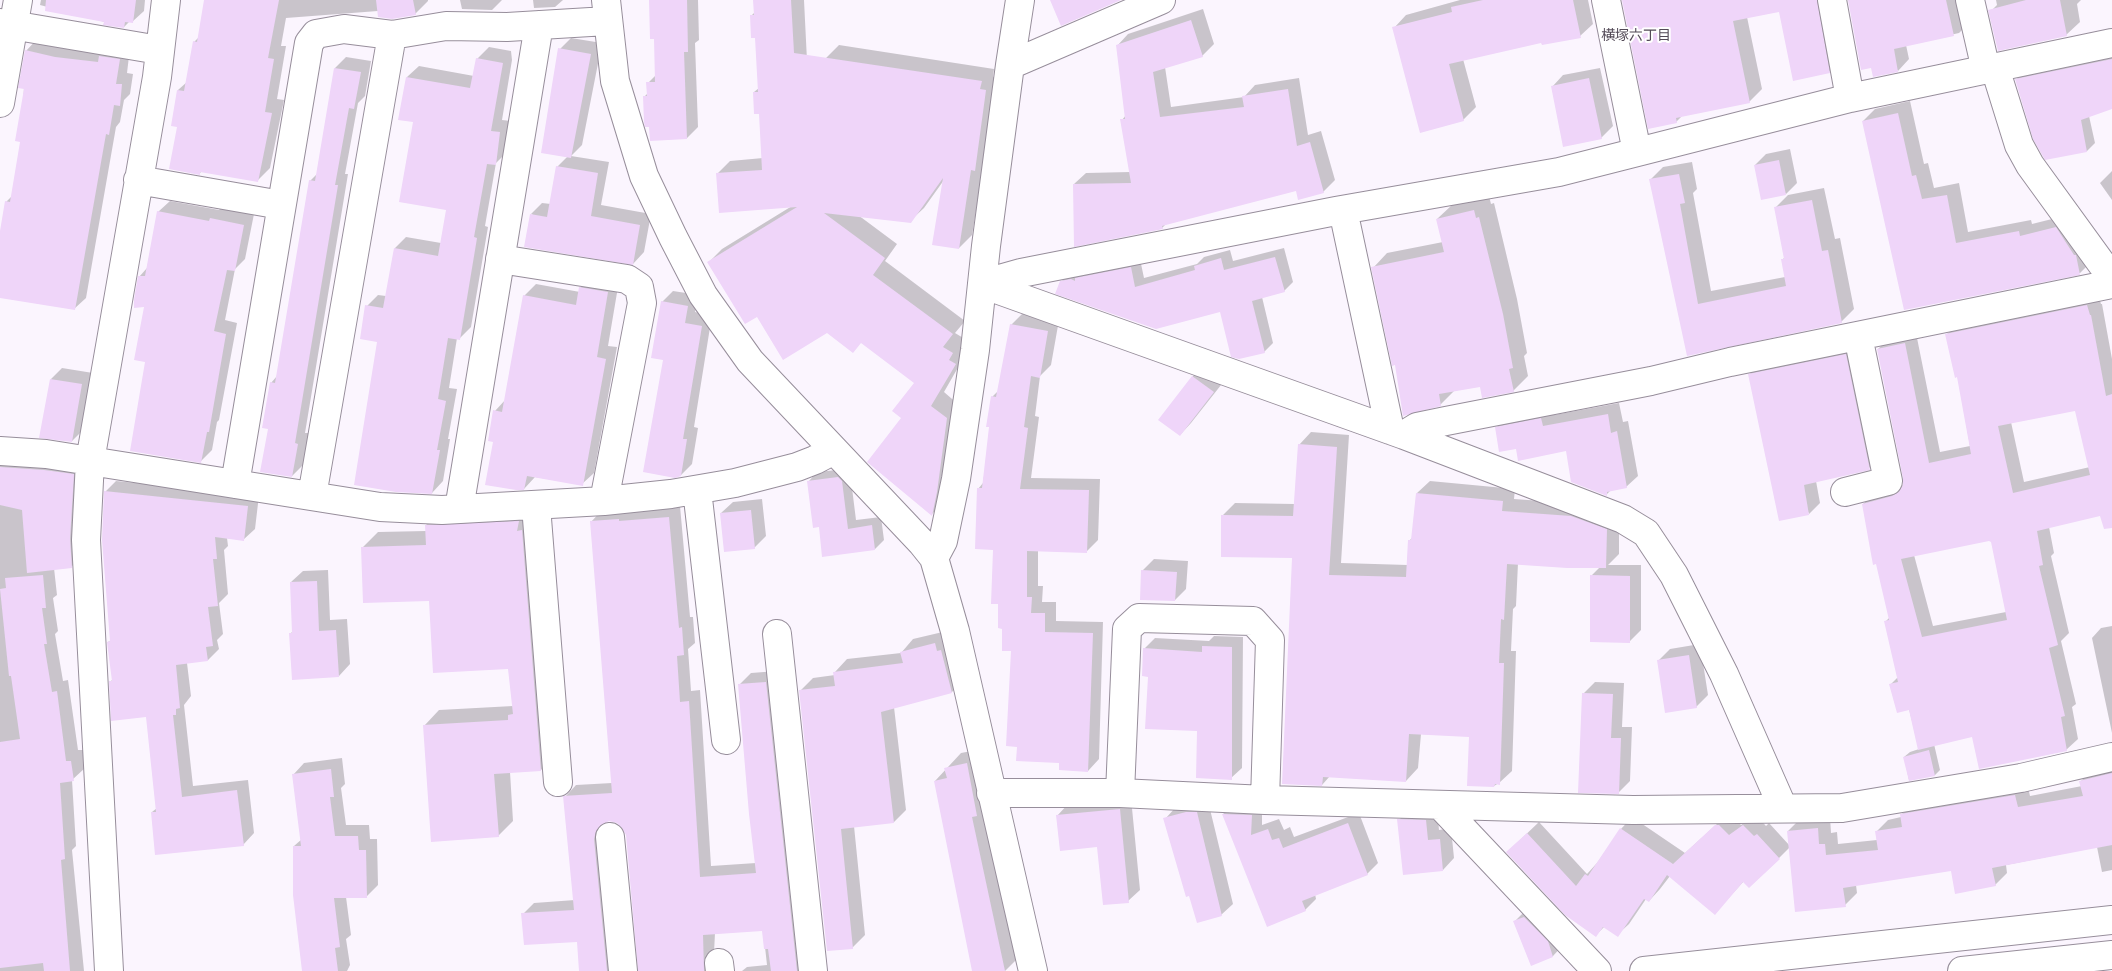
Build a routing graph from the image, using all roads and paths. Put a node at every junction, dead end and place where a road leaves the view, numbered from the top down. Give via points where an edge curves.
1 (166, 0) edge
2 (1020, 0) edge
3 (1161, 0) edge
4 (1606, 0) edge
5 (1832, 0) edge
6 (1970, 0) edge
7 (606, 11) edge
8 (11, 16) edge
9 (539, 25) junction
10 (392, 35) junction
11 (2112, 43) edge
12 (159, 50) junction
13 (1010, 65) junction
14 (1991, 69) junction
15 (1850, 98) junction
16 (0, 103) edge
17 (1637, 152) junction
18 (138, 180) junction
19 (281, 206) junction
20 (1343, 210) junction
21 (500, 259) junction
22 (2112, 278) edge
23 (982, 284) junction
24 (2112, 284) edge
25 (1858, 336) junction
26 (1397, 433) junction
27 (834, 450) junction
28 (0, 451) edge
29 (90, 461) junction
30 (235, 484) junction
31 (696, 490) junction
32 (1845, 492) dead end
33 (312, 496) junction
34 (604, 501) junction
35 (536, 506) junction
36 (459, 509) junction
37 (934, 558) junction
38 (777, 634) dead end
39 (726, 740) dead end
40 (2112, 757) edge
41 (558, 782) dead end
42 (991, 792) junction
43 (1120, 793) junction
44 (1265, 800) junction
45 (1440, 805) junction
46 (1783, 808) junction
47 (610, 837) dead end
48 (2112, 920) edge
49 (2112, 955) edge
50 (109, 971) edge
51 (623, 971) edge
52 (813, 971) edge
53 (1033, 971) edge
54 (1597, 971) edge
55 (1644, 971) edge
56 (1962, 971) edge

1 - 12 street
2 - 13 street
3 - 13 street
4 - 17 street
5 - 15 street
6 - 14 street
7 - 9 street
7 - 27 street via 615,81 644,176 690,270 750,361
8 - 12 street
8 - 16 street
9 - 10 street via 446,26
9 - 21 street
10 - 19 street via 344,29 316,34 309,43
10 - 33 street
11 - 14 street
12 - 18 street
13 - 23 street
14 - 15 street
14 - 22 street via 2019,145 2030,165
15 - 17 street
17 - 20 street via 1559,172
18 - 19 street
18 - 29 street
19 - 30 street
20 - 23 street via 1021,273
20 - 26 street
21 - 34 street via 627,278 639,287 642,303
21 - 36 street
23 - 26 street
23 - 37 street via 956,479 943,541
24 - 25 street
25 - 26 street
25 - 32 street via 1888,481
26 - 46 street via 1623,518 1646,533 1674,575 1724,674
27 - 31 street via 797,467
27 - 37 street
28 - 29 street
29 - 30 street
29 - 50 street via 86,540
30 - 33 street
31 - 34 street
31 - 39 street
33 - 36 street via 394,509
34 - 35 street
35 - 36 street
35 - 41 street
37 - 42 street via 955,631
38 - 52 street
40 - 46 street via 2021,778 1842,808
42 - 43 street
42 - 53 street
43 - 44 street
43 - 44 street via 1127,629 1140,618 1253,621 1270,640
44 - 45 street
45 - 46 street via 1633,810
45 - 54 street
47 - 51 street
48 - 55 street
49 - 56 street

